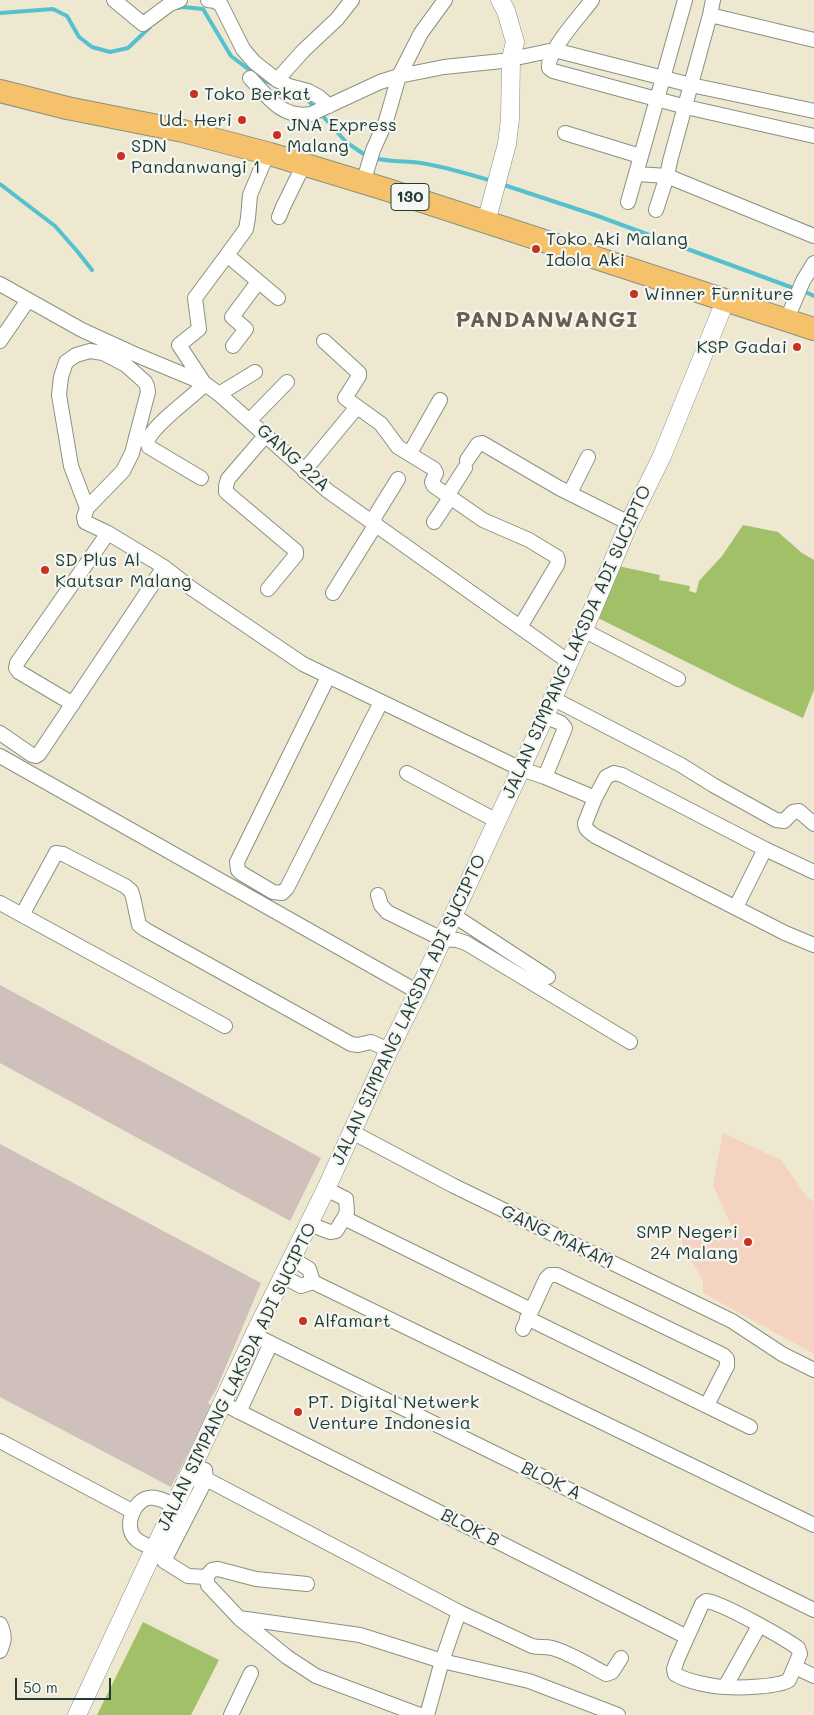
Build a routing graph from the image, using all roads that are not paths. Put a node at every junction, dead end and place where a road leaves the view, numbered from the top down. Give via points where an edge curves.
1 (114, 0) edge
2 (180, 0) edge
3 (208, 0) edge
4 (352, 0) edge
5 (445, 0) edge
6 (500, 0) edge
7 (592, 0) edge
8 (685, 0) edge
9 (713, 0) edge
10 (710, 15) junction
11 (814, 40) edge
12 (554, 50) junction
13 (511, 59) junction
14 (399, 76) junction
15 (250, 78) dead end
16 (664, 78) junction
17 (277, 80) junction
18 (691, 85) junction
19 (0, 92) edge
20 (658, 99) junction
21 (328, 106) junction
22 (686, 107) junction
23 (814, 111) edge
24 (564, 133) dead end
25 (814, 136) edge
26 (270, 154) junction
27 (640, 156) junction
28 (304, 164) junction
29 (366, 174) junction
30 (637, 174) junction
31 (668, 176) junction
32 (628, 202) dead end
33 (656, 210) dead end
34 (279, 217) dead end
35 (486, 222) junction
36 (814, 236) edge
37 (227, 255) junction
38 (814, 263) edge
39 (258, 282) junction
40 (0, 284) edge
41 (278, 298) dead end
42 (726, 299) junction
43 (28, 300) junction
44 (787, 319) junction
45 (814, 329) edge
46 (0, 341) edge
47 (324, 341) dead end
48 (233, 346) dead end
49 (255, 372) dead end
50 (287, 382) dead end
51 (205, 384) junction
52 (219, 394) junction
53 (440, 400) dead end
54 (357, 407) junction
55 (250, 420) junction
56 (266, 436) junction
57 (410, 453) junction
58 (588, 457) dead end
59 (304, 471) junction
60 (201, 478) dead end
61 (398, 479) dead end
62 (570, 493) junction
63 (449, 497) junction
64 (87, 508) junction
65 (434, 522) dead end
66 (374, 523) junction
67 (629, 523) junction
68 (108, 532) junction
69 (164, 567) junction
70 (268, 589) dead end
71 (333, 593) dead end
72 (520, 627) junction
73 (584, 630) junction
74 (569, 662) junction
75 (328, 678) junction
76 (678, 679) dead end
77 (552, 698) junction
78 (381, 702) junction
79 (72, 704) junction
80 (544, 716) junction
81 (0, 733) edge
82 (0, 756) edge
83 (521, 769) junction
84 (407, 773) dead end
85 (545, 777) junction
86 (595, 798) junction
87 (496, 821) junction
88 (814, 824) edge
89 (765, 849) junction
90 (814, 872) edge
91 (378, 895) dead end
92 (0, 903) edge
93 (736, 907) junction
94 (22, 915) junction
95 (454, 915) junction
96 (442, 939) junction
97 (814, 945) edge
98 (548, 978) dead end
99 (418, 992) junction
100 (225, 1026) dead end
101 (630, 1042) dead end
102 (389, 1050) junction
103 (352, 1132) junction
104 (326, 1189) junction
105 (344, 1218) junction
106 (309, 1224) junction
107 (293, 1259) junction
108 (284, 1277) junction
109 (312, 1282) junction
110 (527, 1319) junction
111 (254, 1335) junction
112 (271, 1343) junction
113 (814, 1370) edge
114 (222, 1403) junction
115 (707, 1405) junction
116 (239, 1412) junction
117 (750, 1427) dead end
118 (0, 1442) edge
119 (191, 1470) junction
120 (206, 1479) junction
121 (175, 1506) junction
122 (132, 1511) junction
123 (814, 1525) edge
124 (157, 1555) junction
125 (206, 1577) junction
126 (308, 1584) dead end
127 (814, 1610) edge
128 (459, 1612) junction
129 (239, 1618) junction
130 (0, 1624) edge
131 (759, 1626) junction
132 (687, 1637) junction
133 (0, 1651) edge
134 (621, 1658) dead end
135 (442, 1661) junction
136 (795, 1668) junction
137 (251, 1673) dead end
138 (814, 1676) edge
139 (725, 1687) junction
140 (77, 1715) edge
141 (231, 1715) edge
142 (420, 1715) edge
143 (427, 1715) edge
144 (618, 1715) edge

1 - 2 street via 143,24
3 - 17 street via 221,5 244,50
4 - 17 street
5 - 14 street via 421,33
6 - 13 street via 515,42
7 - 12 street
8 - 16 street
9 - 10 street
10 - 11 street
10 - 18 street
12 - 13 street
12 - 16 street
12 - 20 street via 548,64 553,71
13 - 14 street
13 - 35 street via 507,144
14 - 21 street
14 - 29 street
15 - 21 street via 276,105 292,115 311,114
16 - 18 street
16 - 20 street
17 - 21 street via 308,91
18 - 22 street
18 - 23 street
19 - 26 main road, 130 via 183,131
20 - 22 street
20 - 27 street
22 - 25 street
22 - 31 street
24 - 27 street
26 - 28 main road, 130
26 - 37 street via 250,195 246,229
27 - 30 street
28 - 29 main road, 130
28 - 34 street
29 - 35 main road, 130
30 - 31 street
30 - 32 street
31 - 33 street
31 - 36 street
35 - 42 main road, 130
37 - 39 street
37 - 51 street via 195,298 199,329 179,345
38 - 44 street
39 - 41 street
39 - 48 street via 232,317 246,329
40 - 43 street, GANG 22A
42 - 44 main road, 130
42 - 67 street, JALAN SIMPANG LAKSDA ADI SUCIPTO via 669,439
43 - 46 street
43 - 51 street, GANG 22A via 82,330
44 - 45 main road, 130
47 - 54 street via 359,373 345,398
49 - 52 street
50 - 55 street
51 - 52 street, GANG 22A
51 - 60 street via 158,427 148,441 149,447
52 - 55 street, GANG 22A
53 - 57 street
54 - 57 street via 381,424 398,446
54 - 59 street
55 - 56 street, GANG 22A
56 - 59 street, GANG 22A
56 - 70 street via 228,479 225,489 296,551
57 - 63 street via 434,469 436,473 432,484
58 - 62 street
59 - 66 street, GANG 22A
61 - 66 street
62 - 63 street via 482,443 478,444
62 - 67 street
63 - 65 street
63 - 72 street via 483,520 529,540 558,559
64 - 64 street via 123,471 132,453 148,392 145,382 126,365 103,353 90,351 66,362 59,395 71,466
64 - 68 street via 85,522
66 - 71 street
66 - 72 street, GANG 22A
67 - 73 street, JALAN SIMPANG LAKSDA ADI SUCIPTO
68 - 69 street
68 - 79 street via 17,663 19,672
69 - 75 street via 288,656
69 - 79 street
72 - 74 street, GANG 22A
73 - 74 street, JALAN SIMPANG LAKSDA ADI SUCIPTO
73 - 76 street
74 - 77 street, JALAN SIMPANG LAKSDA ADI SUCIPTO
75 - 78 street
75 - 78 street via 237,862 241,873 273,892 282,893 287,888
77 - 80 street, JALAN SIMPANG LAKSDA ADI SUCIPTO
77 - 88 street via 681,765 776,820 784,821 799,811
78 - 83 street
79 - 81 street via 36,756
80 - 83 street, JALAN SIMPANG LAKSDA ADI SUCIPTO
80 - 85 street via 561,723 564,728
82 - 99 street
83 - 85 street
83 - 87 street, JALAN SIMPANG LAKSDA ADI SUCIPTO
84 - 87 street
85 - 86 street
86 - 89 street via 606,777 618,774
86 - 93 street via 585,823 590,832
87 - 95 street, JALAN SIMPANG LAKSDA ADI SUCIPTO
89 - 90 street
89 - 93 street
91 - 96 street via 387,912
92 - 94 street
93 - 97 street
94 - 100 street
94 - 102 street via 56,853 63,854 131,891 139,925 146,930 351,1044 370,1042
95 - 96 street, JALAN SIMPANG LAKSDA ADI SUCIPTO
95 - 98 street
96 - 99 street, JALAN SIMPANG LAKSDA ADI SUCIPTO
96 - 101 street via 466,943
99 - 102 street, JALAN SIMPANG LAKSDA ADI SUCIPTO
102 - 103 street, JALAN SIMPANG LAKSDA ADI SUCIPTO
103 - 104 street, JALAN SIMPANG LAKSDA ADI SUCIPTO
103 - 113 street, GANG MAKAM via 454,1186 732,1321 782,1354
104 - 105 street via 346,1199
104 - 106 street, JALAN SIMPANG LAKSDA ADI SUCIPTO
105 - 106 street via 336,1231
105 - 110 street
106 - 107 street, JALAN SIMPANG LAKSDA ADI SUCIPTO
107 - 108 street, JALAN SIMPANG LAKSDA ADI SUCIPTO
107 - 109 street via 309,1269
108 - 109 street via 302,1286
108 - 111 street, JALAN SIMPANG LAKSDA ADI SUCIPTO
109 - 123 street
110 - 115 street
110 - 115 street via 548,1277 557,1275 723,1355 727,1359 726,1366
111 - 112 street, BLOK A
111 - 114 street, JALAN SIMPANG LAKSDA ADI SUCIPTO
112 - 116 street
112 - 127 street, BLOK A
114 - 116 street, BLOK B
114 - 119 street, JALAN SIMPANG LAKSDA ADI SUCIPTO
115 - 117 street
116 - 132 street, BLOK B
118 - 122 street
119 - 120 street via 205,1470
119 - 121 street, JALAN SIMPANG LAKSDA ADI SUCIPTO
120 - 124 street
120 - 128 street
121 - 122 street via 159,1498 149,1498
121 - 124 street, JALAN SIMPANG LAKSDA ADI SUCIPTO
122 - 124 street via 130,1525 134,1536
124 - 125 street via 188,1576
124 - 140 street, JALAN SIMPANG LAKSDA ADI SUCIPTO
125 - 126 street via 218,1569 256,1578
125 - 129 street via 208,1585
128 - 134 street via 532,1646 560,1651 606,1674 612,1672
128 - 135 street
129 - 135 street via 360,1635
129 - 142 street via 316,1676
130 - 133 street via 4,1640
131 - 132 street via 714,1602 706,1601
131 - 136 street via 798,1648 800,1654
131 - 139 street
132 - 139 street via 675,1664 675,1674
135 - 143 street
135 - 144 street via 529,1681
136 - 138 street
136 - 139 street via 784,1683
137 - 141 street

